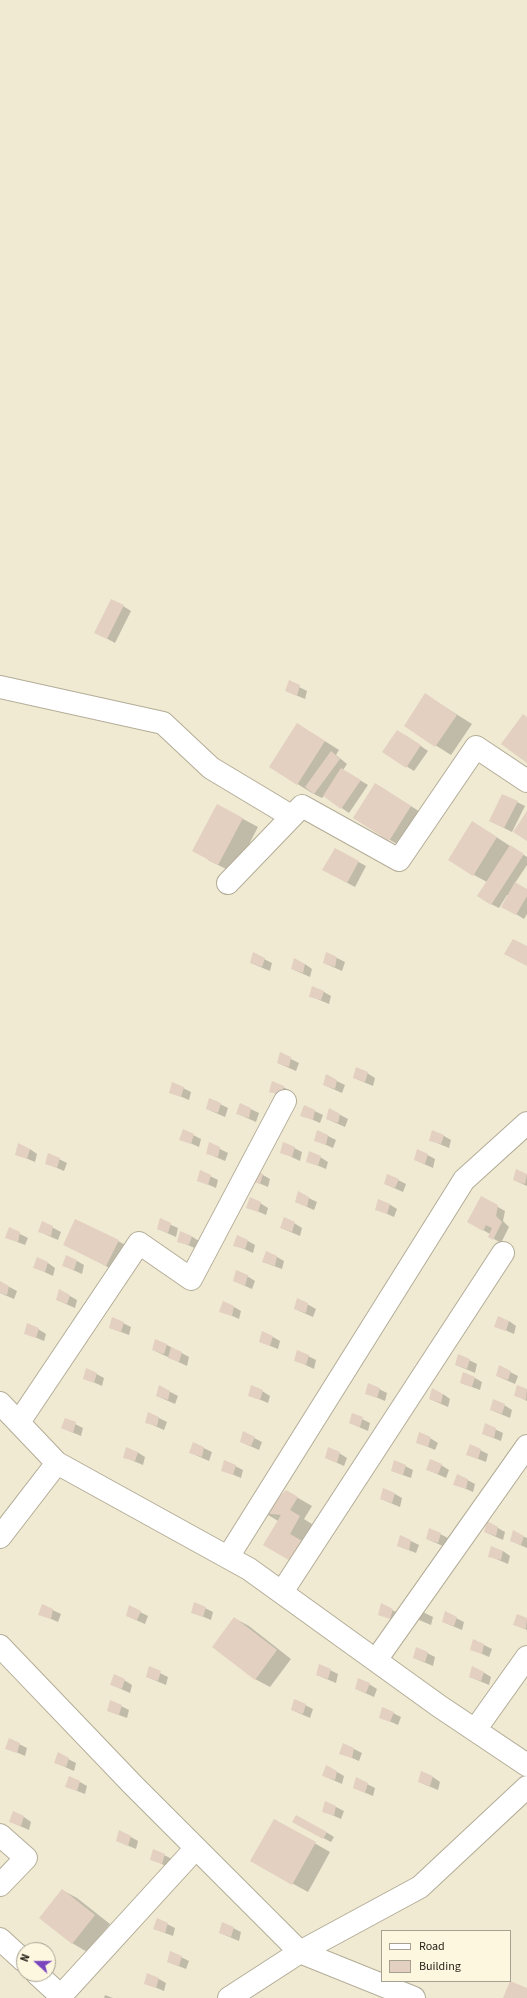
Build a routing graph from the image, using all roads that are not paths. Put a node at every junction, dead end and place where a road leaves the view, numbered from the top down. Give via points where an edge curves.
1 (0, 687) edge
2 (527, 781) edge
3 (291, 816) junction
4 (228, 883) dead end
5 (285, 1100) dead end
6 (527, 1122) edge
7 (503, 1253) dead end
8 (0, 1402) edge
9 (19, 1422) junction
10 (527, 1446) edge
11 (57, 1463) junction
12 (0, 1537) edge
13 (228, 1557) junction
14 (282, 1592) junction
15 (0, 1646) edge
16 (527, 1657) edge
17 (376, 1660) junction
18 (475, 1730) junction
19 (527, 1765) edge
20 (527, 1787) edge
21 (0, 1835) edge
22 (196, 1848) junction
23 (0, 1885) edge
24 (0, 1939) edge
25 (300, 1952) junction
26 (16, 1954) edge
27 (45, 1982) edge
28 (60, 1997) edge
29 (229, 1998) edge
30 (414, 1998) edge

1 - 3 street via 163,723 211,768
2 - 3 street via 476,747 399,860 302,806
3 - 4 street
5 - 9 street via 191,1279 139,1243
6 - 13 street via 464,1180
7 - 14 street
8 - 9 street
9 - 11 street
10 - 17 street
11 - 12 street
11 - 13 street
13 - 14 street
14 - 17 street
15 - 22 street
16 - 18 street
17 - 18 street
18 - 19 street
20 - 25 street via 420,1887
21 - 23 street via 26,1858
22 - 25 street
22 - 28 street
24 - 26 street
25 - 29 street
25 - 30 street
27 - 28 street

